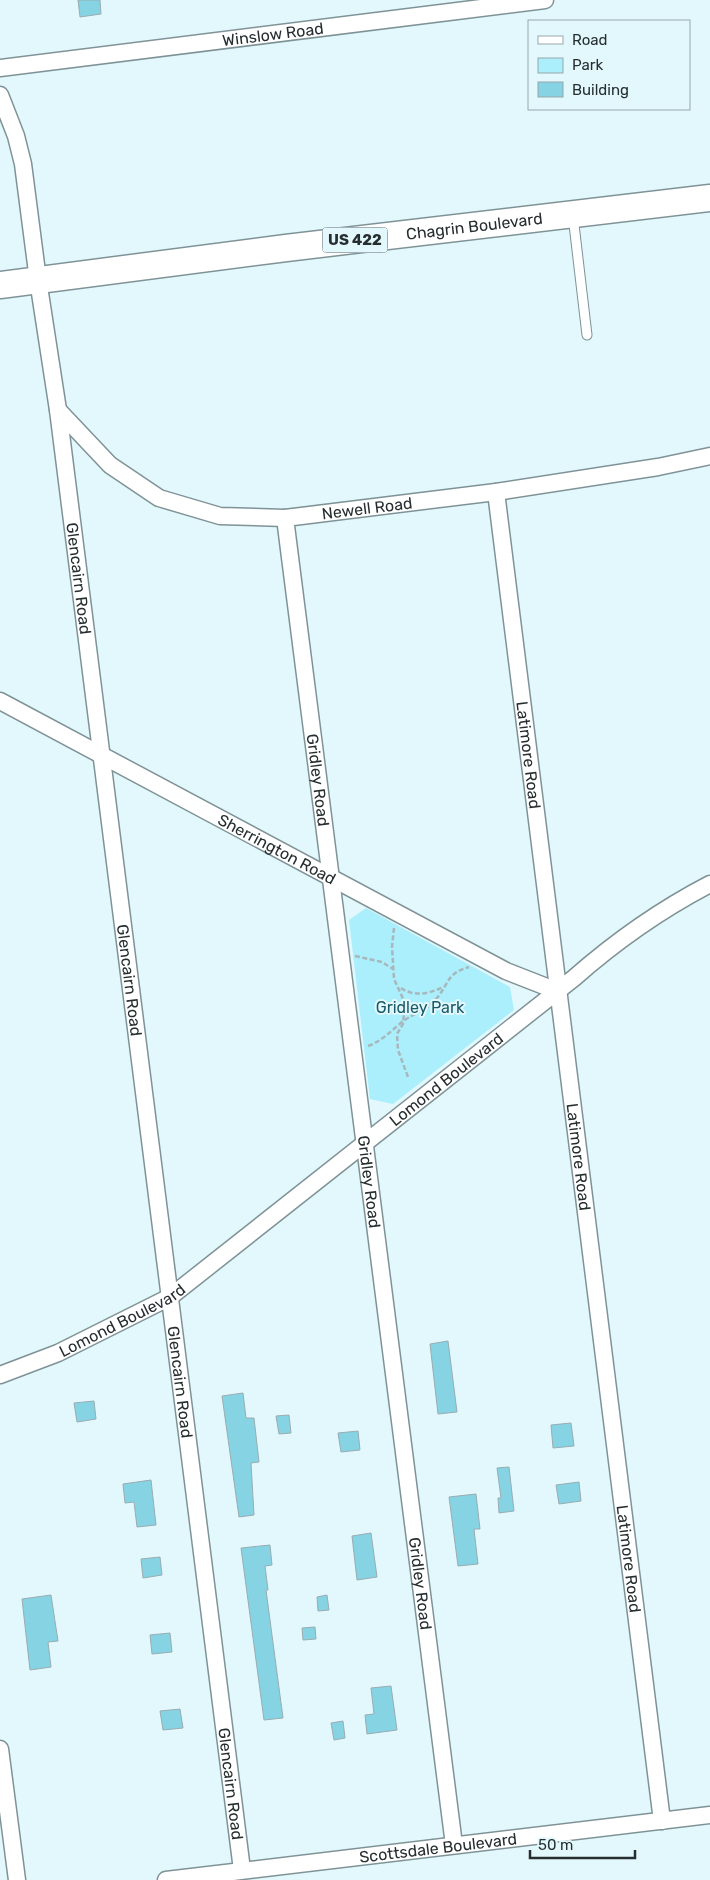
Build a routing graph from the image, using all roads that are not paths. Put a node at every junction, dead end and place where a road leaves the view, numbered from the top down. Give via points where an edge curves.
1 (545, 0) edge
2 (0, 68) edge
3 (0, 95) edge
4 (710, 198) edge
5 (573, 213) junction
6 (38, 280) junction
7 (0, 285) edge
8 (587, 335) dead end
9 (58, 410) junction
10 (710, 456) edge
11 (496, 492) junction
12 (285, 518) junction
13 (0, 701) edge
14 (103, 756) junction
15 (331, 877) junction
16 (710, 884) edge
17 (557, 991) junction
18 (365, 1144) junction
19 (170, 1297) junction
20 (0, 1375) edge
21 (0, 1749) edge
22 (710, 1815) edge
23 (662, 1821) junction
24 (454, 1845) junction
25 (242, 1870) junction
26 (16, 1880) edge
27 (166, 1880) edge

1 - 2 street, Winslow Road
3 - 6 street, Glencairn Road via 23,164
4 - 5 main road, Chagrin Boulevard / US 422
5 - 6 main road, Chagrin Boulevard / US 422
5 - 8 lane
6 - 7 main road, Chagrin Boulevard / US 422
6 - 9 street, Glencairn Road
9 - 12 street, Newell Road via 110,465 159,498 220,516
9 - 14 street, Glencairn Road
10 - 11 street, Newell Road
11 - 12 street, Newell Road
11 - 17 street, Latimore Road
12 - 15 street, Gridley Road
13 - 14 street, Sherrington Road
14 - 15 street, Sherrington Road
14 - 19 street, Glencairn Road
15 - 17 street, Sherrington Road via 506,971
15 - 18 street, Gridley Road
16 - 17 street, Lomond Boulevard via 673,903 614,943
17 - 18 street, Lomond Boulevard
17 - 23 street, Latimore Road
18 - 19 street, Lomond Boulevard
18 - 24 street, Gridley Road
19 - 20 street, Lomond Boulevard via 58,1353
19 - 25 street, Glencairn Road
21 - 26 street
22 - 23 street, Scottsdale Boulevard
23 - 24 street, Scottsdale Boulevard
24 - 25 street, Scottsdale Boulevard
25 - 27 street, Scottsdale Boulevard

